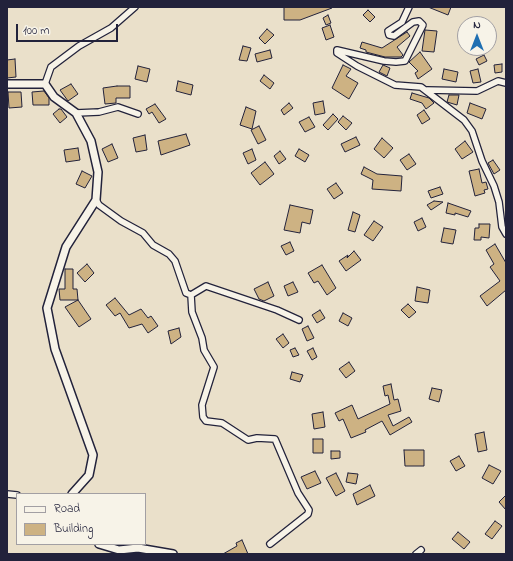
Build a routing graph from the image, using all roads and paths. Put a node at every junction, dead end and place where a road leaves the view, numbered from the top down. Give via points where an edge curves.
1 (135, 7) edge
2 (409, 7) edge
3 (7, 84) edge
4 (46, 84) junction
5 (506, 84) edge
6 (426, 90) junction
7 (76, 113) junction
8 (138, 114) dead end
9 (96, 200) junction
10 (506, 234) edge
11 (191, 295) junction
12 (299, 320) dead end
13 (73, 493) edge
14 (270, 544) dead end
15 (102, 545) edge
16 (422, 550) dead end
17 (173, 554) edge
18 (416, 554) edge

1 - 4 street via 111,28 79,46 51,68
2 - 6 street via 402,22 388,31 389,35 394,36 413,22 419,21 423,25 405,61 384,61 337,50 337,53 395,85 421,87
3 - 4 main road
4 - 7 main road via 54,97
5 - 6 street via 498,81 477,91
6 - 10 street via 464,120 472,131 494,186 502,227
7 - 8 street via 100,112 118,107
7 - 9 main road via 91,141 98,172
9 - 11 street via 121,221 143,233 153,245 169,254 175,261 186,293
9 - 13 main road via 66,246 47,308 55,349 93,455 89,475
11 - 12 street via 206,286
11 - 14 street via 192,312 204,350 214,367 202,405 203,417 206,421 222,423 248,440 275,439 298,493 310,510
15 - 17 main road via 119,550 138,548
16 - 18 street

